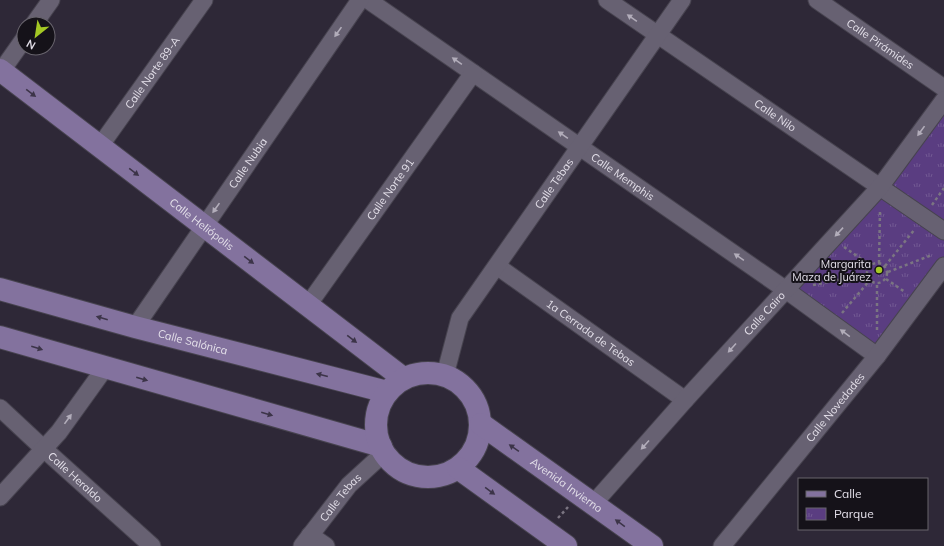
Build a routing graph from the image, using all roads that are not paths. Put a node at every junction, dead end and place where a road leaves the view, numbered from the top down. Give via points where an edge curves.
1 (51, 0) edge
2 (204, 0) edge
3 (360, 0) edge
4 (368, 0) edge
5 (607, 0) edge
6 (682, 0) edge
7 (818, 0) edge
8 (40, 16) edge
9 (658, 36) junction
10 (16, 50) edge
11 (0, 71) edge
12 (474, 73) junction
13 (944, 88) edge
14 (944, 100) edge
15 (100, 146) junction
16 (580, 147) junction
17 (880, 195) junction
18 (204, 225) junction
19 (944, 231) edge
20 (940, 259) edge
21 (497, 266) junction
22 (0, 289) edge
23 (786, 290) junction
24 (308, 305) junction
25 (135, 327) junction
26 (0, 337) edge
27 (877, 356) junction
28 (105, 368) junction
29 (445, 375) junction
30 (403, 378) junction
31 (387, 392) junction
32 (685, 400) junction
33 (0, 408) edge
34 (481, 424) junction
35 (44, 449) junction
36 (382, 449) junction
37 (458, 468) junction
38 (0, 497) edge
39 (587, 498) junction
40 (306, 541) edge
41 (559, 542) edge
42 (149, 545) edge
43 (326, 546) edge
44 (652, 546) edge
45 (722, 546) edge

1 - 8 street
2 - 15 street, Calle Norte 89-A
3 -> 18 street, Calle Nubia
12 -> 4 street, Calle Memphis
9 -> 5 street, Calle Nilo
6 - 9 street, Calle Tebas
7 - 13 street, Calle Pirámides
9 - 16 street, Calle Tebas
9 - 17 street, Calle Nilo
10 - 11 street
11 -> 15 main road, Calle Heliópolis
16 -> 12 street, Calle Memphis
12 - 24 street, Calle Norte 91
14 -> 17 street, Calle Cairo
15 -> 18 main road, Calle Heliópolis
16 - 21 street, Calle Tebas
23 -> 16 street, Calle Memphis
17 - 19 street, Calle Nilo via 924,217
17 -> 23 street, Calle Cairo via 832,239
18 -> 24 main road, Calle Heliópolis
18 - 25 street, Calle Nubia
20 - 27 street, Calle Novedades
21 - 29 street, Calle Tebas via 460,318
21 - 32 street, 1a Cerrada de Tebas
25 -> 22 main road, Calle Salónica
27 -> 23 street, Calle Memphis
23 -> 32 street, Calle Cairo
24 -> 30 main road, Calle Heliópolis
31 -> 25 main road, Calle Salónica
26 -> 28 main road
27 - 45 street, Calle Novedades
35 -> 28 street
28 -> 36 main road
29 - 30 main road via 424,372
29 - 34 main road via 463,386 476,403
30 - 31 main road
31 - 36 main road via 376,418 376,432
32 -> 39 street, Calle Cairo
33 - 35 street, Calle Heraldo
34 - 37 main road via 478,441 470,456
39 -> 34 main road, Avenida Invierno
35 - 38 street
35 - 42 street, Calle Heraldo
36 - 37 main road via 396,465 410,474 426,477 443,475
36 - 40 street, Calle Tebas
37 -> 41 main road
44 -> 39 main road, Avenida Invierno
40 - 43 street

